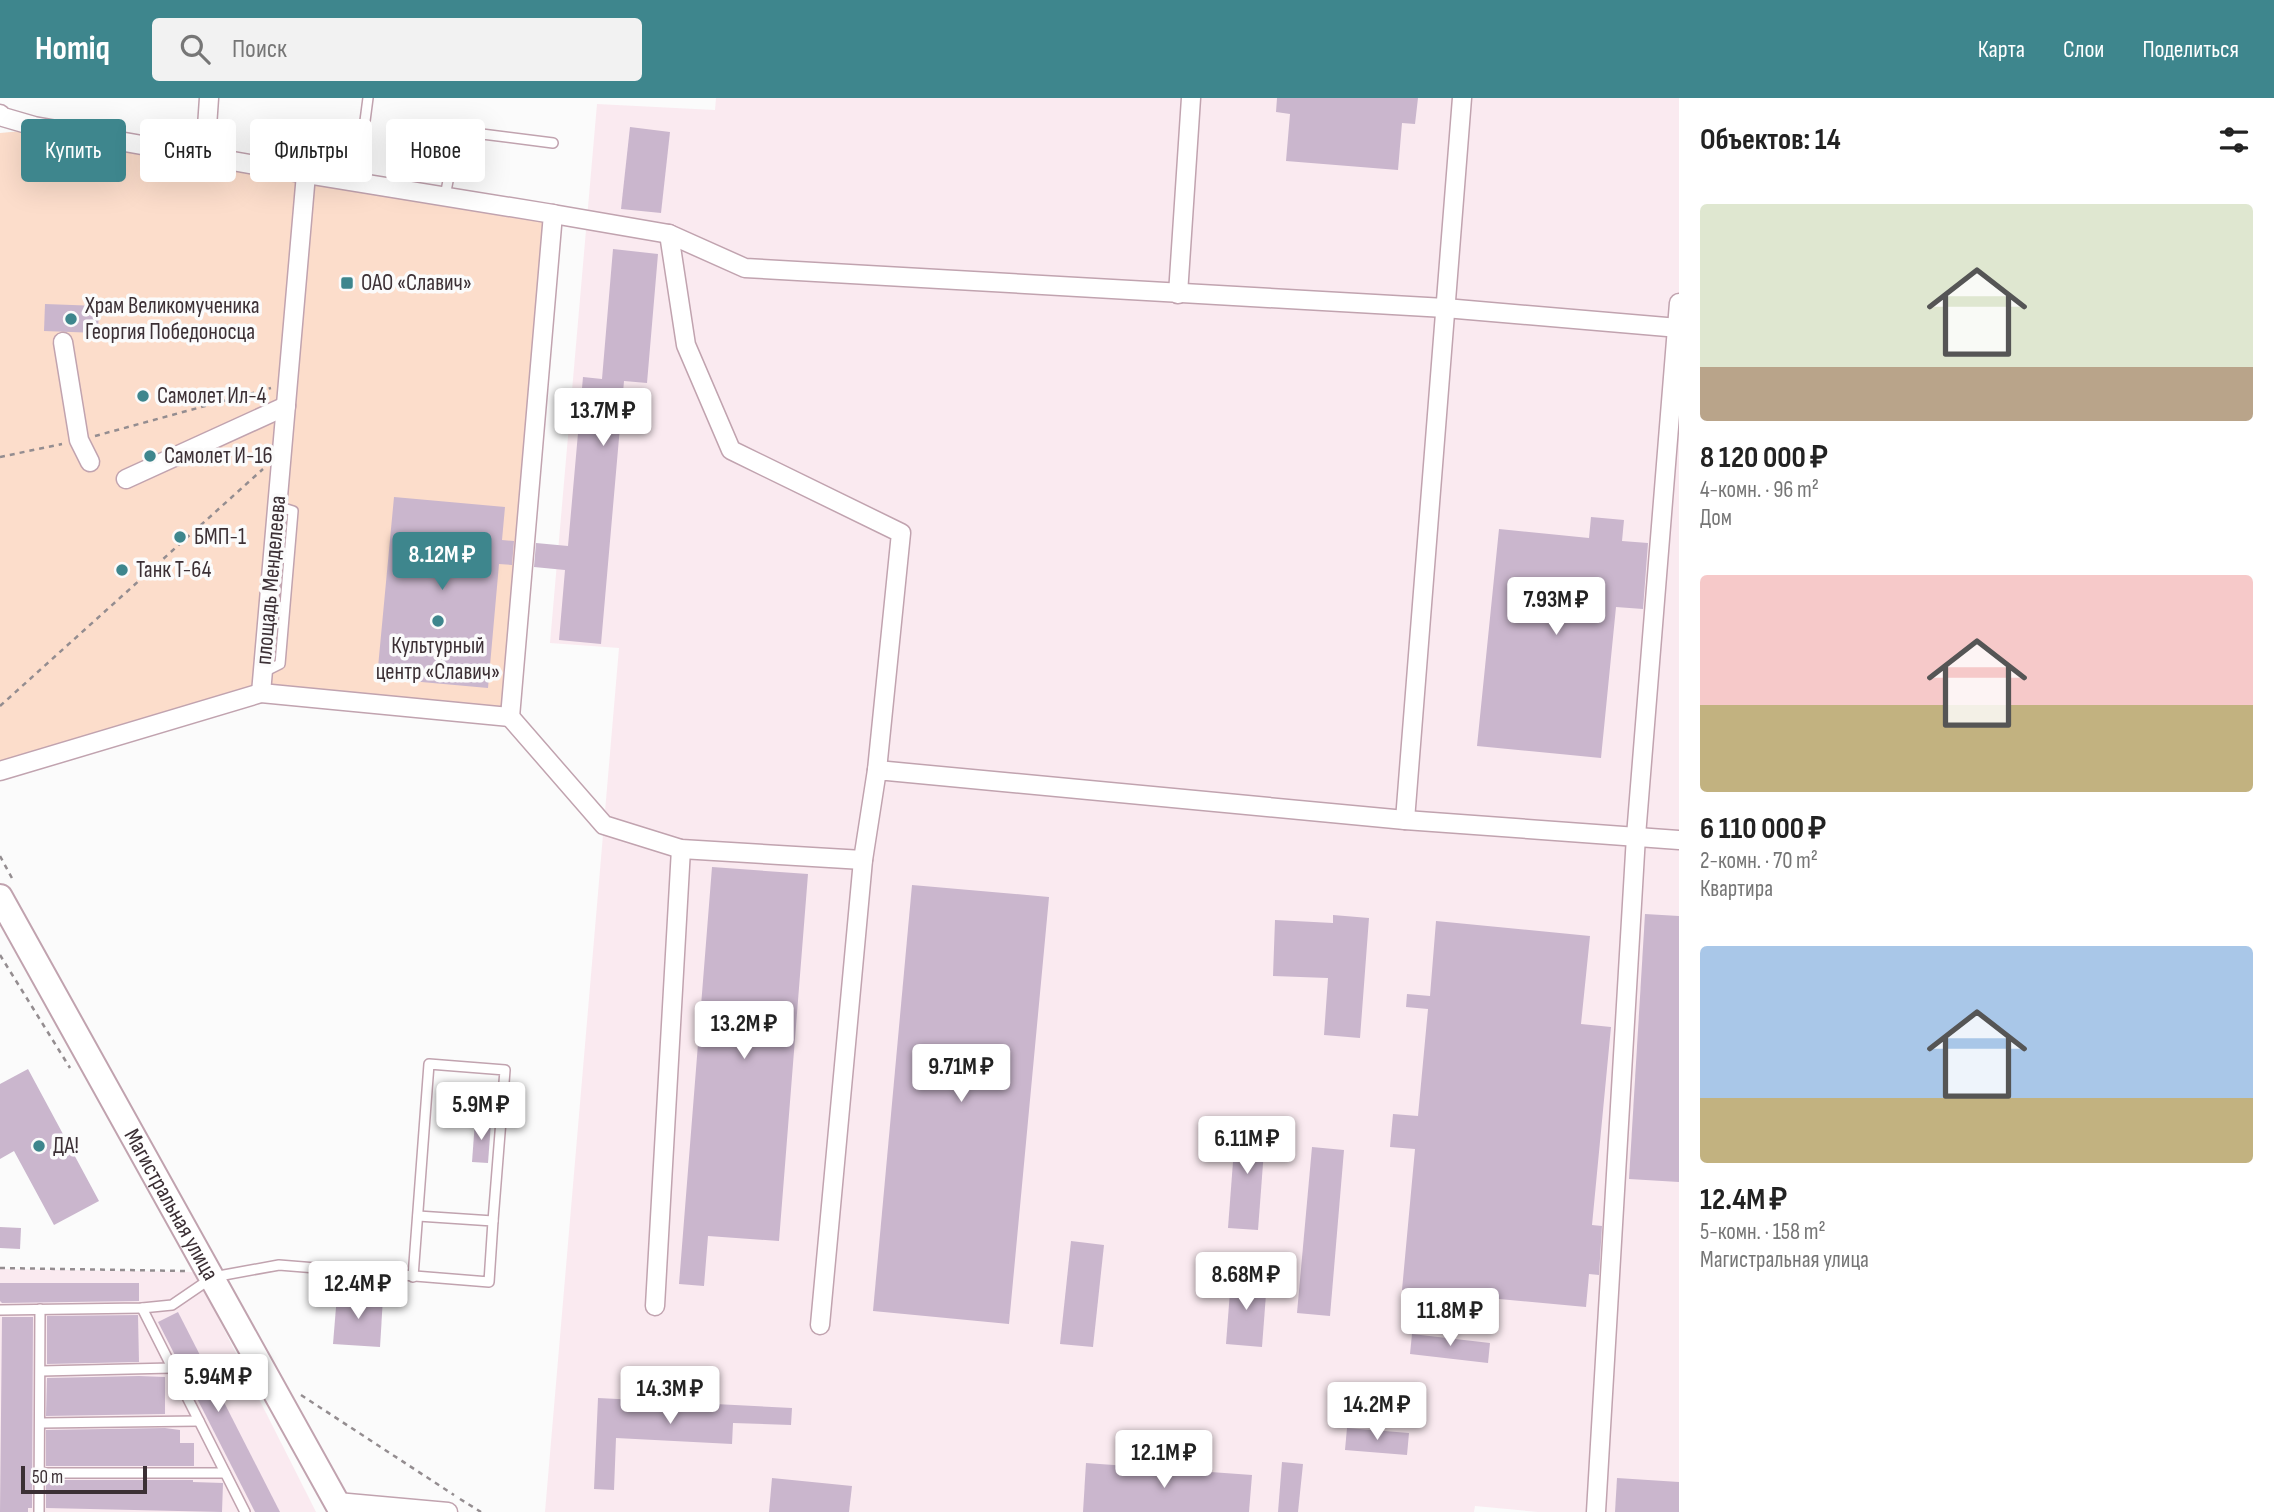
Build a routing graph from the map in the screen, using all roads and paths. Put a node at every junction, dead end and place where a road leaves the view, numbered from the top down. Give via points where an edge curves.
1 (209, 98) edge
2 (368, 98) edge
3 (1191, 98) edge
4 (1462, 98) edge
5 (0, 114) edge
6 (208, 119) edge
7 (365, 119) edge
8 (21, 122) edge
9 (21, 127) edge
10 (0, 128) edge
11 (553, 143) dead end
12 (305, 182) edge
13 (357, 182) edge
14 (445, 196) junction
15 (554, 214) junction
16 (669, 234) junction
17 (1178, 293) junction
18 (1679, 303) edge
19 (1445, 308) junction
20 (1678, 328) edge
21 (63, 342) dead end
22 (288, 383) junction
23 (286, 406) junction
24 (79, 440) junction
25 (282, 453) junction
26 (0, 457) edge
27 (90, 462) dead end
28 (126, 480) dead end
29 (261, 693) junction
30 (0, 706) edge
31 (510, 717) junction
32 (877, 770) junction
33 (0, 771) edge
34 (1405, 820) junction
35 (1636, 836) junction
36 (1679, 840) edge
37 (681, 849) junction
38 (863, 860) junction
39 (0, 897) edge
40 (418, 1216) junction
41 (493, 1221) junction
42 (0, 1268) edge
43 (204, 1274) junction
44 (413, 1277) junction
45 (655, 1306) dead end
46 (142, 1308) junction
47 (40, 1309) junction
48 (0, 1310) edge
49 (820, 1325) dead end
50 (172, 1368) junction
51 (41, 1371) junction
52 (296, 1392) dead end
53 (199, 1421) junction
54 (41, 1423) junction
55 (40, 1473) junction
56 (225, 1473) junction
57 (340, 1507) edge
58 (39, 1512) edge
59 (245, 1512) edge
60 (448, 1512) edge
61 (481, 1512) edge
62 (1596, 1512) edge

1 - 6 street
2 - 7 lane
3 - 17 street
4 - 19 street
5 - 8 street
9 - 10 street
11 - 14 lane via 458,131
12 - 22 street, площадь Менделеева via 286,350
13 - 14 street
14 - 15 street
15 - 16 street
15 - 31 street
16 - 17 street via 746,268
16 - 32 street via 686,345 731,450 901,533
17 - 19 street
18 - 20 street
19 - 20 street
19 - 34 street
20 - 35 street
21 - 24 street
22 - 23 street, площадь Менделеева
22 - 24 path
23 - 25 street, площадь Менделеева
23 - 28 street
24 - 26 path
24 - 27 street
25 - 29 street, площадь Менделеева
25 - 30 path
29 - 31 street
29 - 33 street
31 - 37 street via 604,825
32 - 34 street
32 - 38 street
34 - 35 street
35 - 36 street
35 - 62 street
37 - 38 street
37 - 45 street
38 - 49 street
39 - 43 main road, Магистральная улица
40 - 41 lane
40 - 41 lane via 429,1064 505,1070
40 - 44 lane
41 - 44 lane via 489,1282
42 - 43 path
43 - 44 lane via 279,1265
43 - 46 lane via 172,1305
43 - 57 main road, Магистральная улица
46 - 47 lane
46 - 50 lane
47 - 48 lane
47 - 51 lane
50 - 51 lane
50 - 53 lane
51 - 54 lane
52 - 61 path
53 - 54 lane
53 - 56 lane
54 - 55 lane
55 - 56 lane
55 - 58 lane
56 - 59 lane
57 - 60 street

